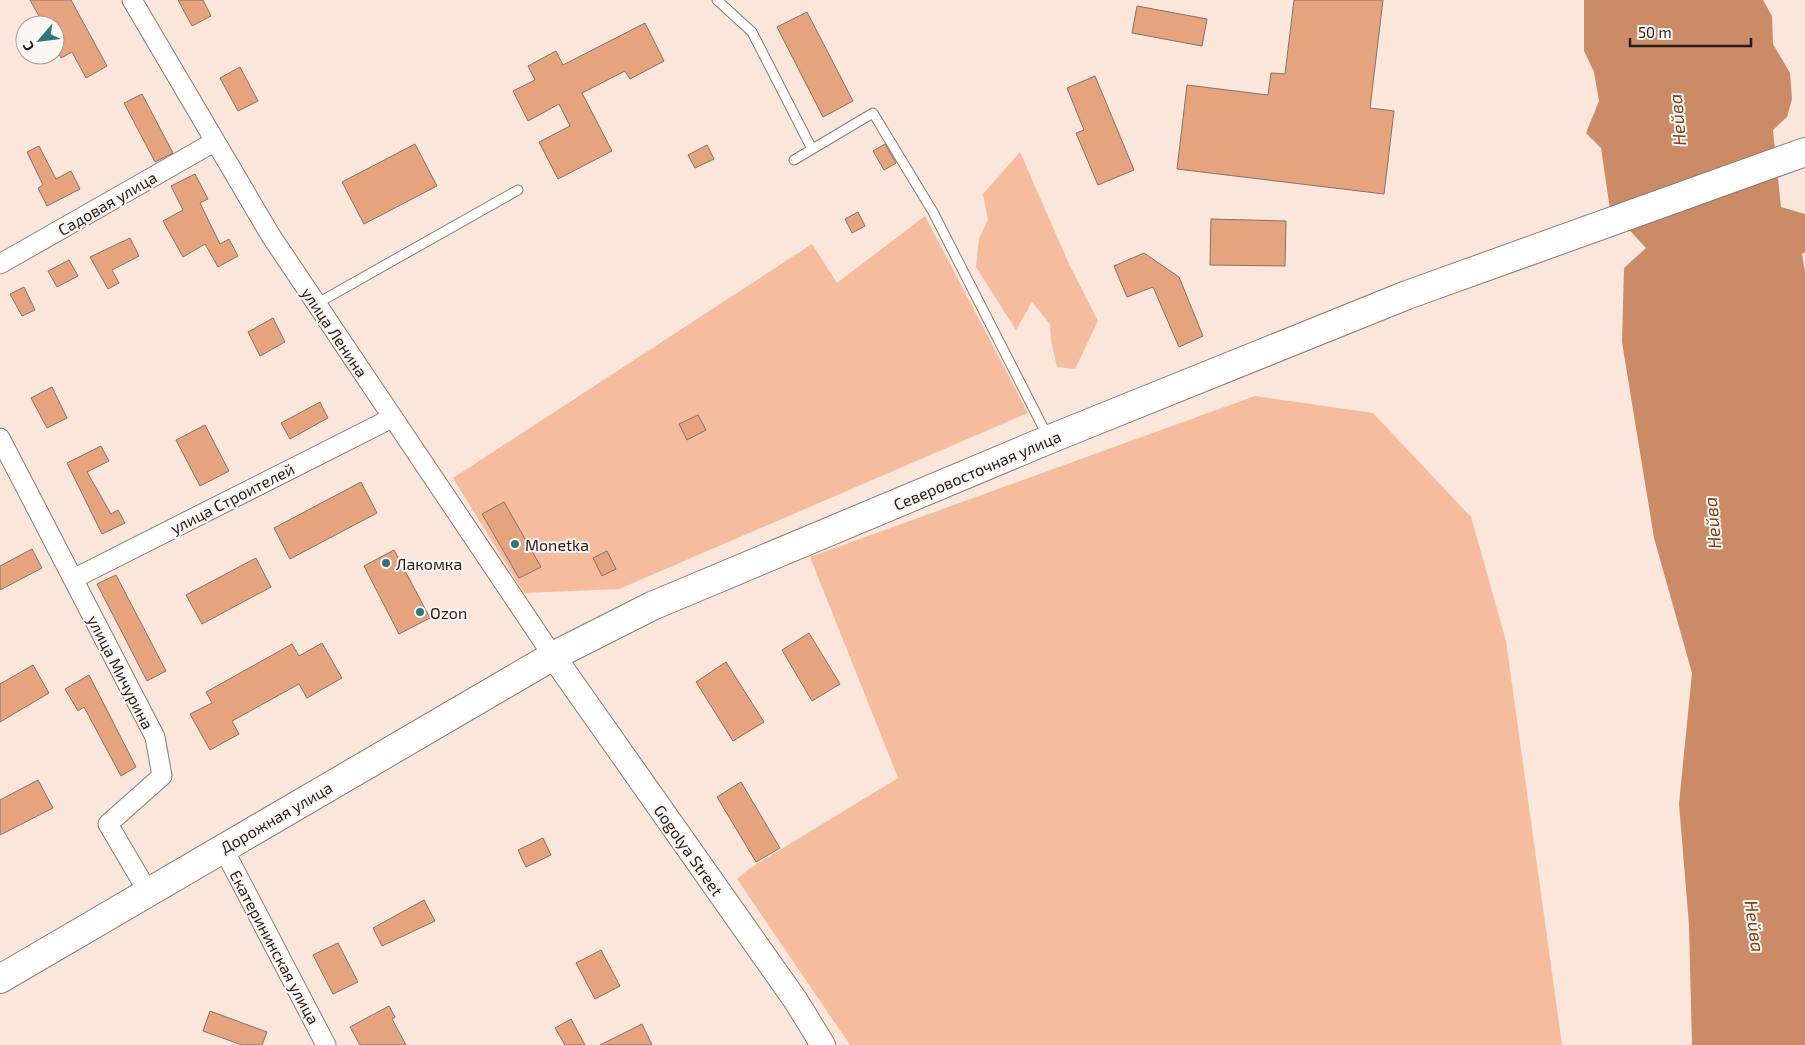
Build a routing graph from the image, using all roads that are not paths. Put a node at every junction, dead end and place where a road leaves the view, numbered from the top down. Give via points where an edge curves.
1 (132, 0) edge
2 (717, 0) edge
3 (214, 142) junction
4 (812, 149) junction
5 (1805, 152) edge
6 (794, 160) dead end
7 (518, 190) dead end
8 (0, 264) edge
9 (316, 304) junction
10 (392, 418) junction
11 (0, 438) edge
12 (1050, 439) junction
13 (73, 579) junction
14 (553, 656) junction
15 (223, 848) junction
16 (148, 892) junction
17 (0, 979) edge
18 (326, 1045) edge
19 (823, 1045) edge

1 - 3 street, улица Ленина
2 - 4 lane via 752,32
3 - 8 street, Садовая улица
3 - 9 street, улица Ленина
4 - 6 lane
4 - 12 lane via 874,113 932,212
5 - 12 main road, Северовосточная улица via 1407,295
7 - 9 lane
9 - 10 street, улица Ленина
10 - 13 street, улица Строителей
10 - 14 street, улица Ленина
11 - 13 street, улица Мичурина
12 - 14 main road, Северовосточная улица via 652,606
13 - 16 street, улица Мичурина via 155,737 162,776 108,824
14 - 15 main road, Дорожная улица
14 - 19 street, Gogolya Street via 790,993
15 - 16 main road, Дорожная улица
15 - 18 street, Екатерининская улица
16 - 17 main road, Дорожная улица

